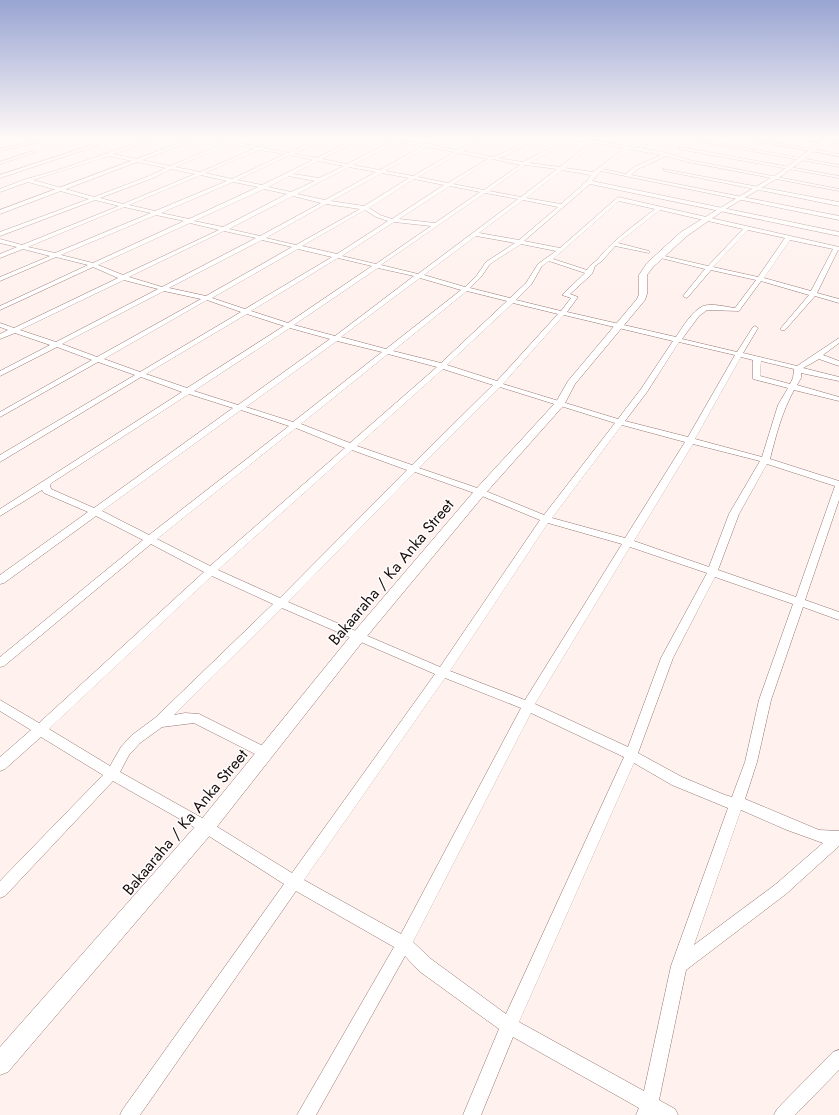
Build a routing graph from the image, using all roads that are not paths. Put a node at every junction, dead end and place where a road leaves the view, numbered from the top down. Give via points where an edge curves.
1 (57, 189) edge
2 (116, 189) edge
3 (163, 189) edge
4 (213, 189) edge
5 (259, 189) edge
6 (272, 189) edge
7 (303, 189) edge
8 (349, 189) edge
9 (395, 189) edge
10 (442, 189) edge
11 (469, 189) edge
12 (488, 189) edge
13 (534, 189) edge
14 (581, 189) edge
15 (624, 189) edge
16 (697, 189) edge
17 (755, 189) edge
18 (762, 189) edge
19 (60, 190) junction
20 (484, 192) junction
21 (294, 194) junction
22 (92, 198) junction
23 (742, 198) junction
24 (521, 199) junction
25 (325, 202) junction
26 (839, 204) edge
27 (123, 205) junction
28 (562, 206) junction
29 (365, 208) junction
30 (659, 208) junction
31 (722, 209) junction
32 (0, 212) edge
33 (155, 213) junction
34 (839, 218) edge
35 (707, 219) junction
36 (392, 220) junction
37 (188, 221) junction
38 (436, 225) junction
39 (747, 228) junction
40 (224, 229) junction
41 (0, 234) edge
42 (476, 234) junction
43 (839, 234) edge
44 (789, 237) junction
45 (261, 238) junction
46 (839, 238) edge
47 (0, 241) edge
48 (520, 242) junction
49 (614, 244) junction
50 (297, 246) junction
51 (829, 246) junction
52 (22, 247) junction
53 (838, 249) edge
54 (561, 250) junction
55 (647, 252) dead end
56 (0, 256) edge
57 (57, 256) junction
58 (338, 256) junction
59 (660, 257) junction
60 (548, 258) junction
61 (93, 265) junction
62 (377, 266) junction
63 (709, 268) junction
64 (590, 273) junction
65 (420, 276) junction
66 (124, 278) junction
67 (0, 279) edge
68 (760, 280) junction
69 (163, 289) junction
70 (466, 289) junction
71 (813, 294) junction
72 (686, 296) dead end
73 (206, 298) junction
74 (511, 300) junction
75 (839, 300) edge
76 (0, 308) edge
77 (244, 312) junction
78 (562, 313) junction
79 (0, 325) edge
80 (289, 326) junction
81 (619, 327) junction
82 (755, 328) dead end
83 (783, 329) dead end
84 (14, 330) junction
85 (0, 337) edge
86 (336, 338) junction
87 (839, 340) edge
88 (677, 341) junction
89 (56, 345) junction
90 (386, 352) junction
91 (740, 355) junction
92 (818, 356) junction
93 (98, 359) junction
94 (757, 359) junction
95 (839, 364) edge
96 (442, 366) junction
97 (799, 369) junction
98 (0, 374) edge
99 (141, 374) junction
100 (839, 379) edge
101 (498, 385) junction
102 (792, 386) junction
103 (187, 391) junction
104 (839, 399) edge
105 (560, 403) junction
106 (239, 407) junction
107 (0, 415) edge
108 (619, 422) junction
109 (295, 425) junction
110 (690, 441) junction
111 (351, 447) junction
112 (0, 459) edge
113 (765, 460) junction
114 (414, 469) junction
115 (45, 484) junction
116 (839, 485) edge
117 (480, 492) junction
118 (96, 512) junction
119 (0, 513) edge
120 (546, 519) junction
121 (152, 539) junction
122 (627, 542) junction
123 (211, 571) junction
124 (712, 571) junction
125 (0, 580) edge
126 (281, 603) junction
127 (798, 603) junction
128 (839, 616) edge
129 (358, 637) junction
130 (0, 663) edge
131 (443, 672) junction
132 (0, 705) edge
133 (528, 706) junction
134 (159, 722) junction
135 (40, 730) junction
136 (265, 753) junction
137 (631, 755) junction
138 (0, 765) edge
139 (112, 774) junction
140 (735, 803) junction
141 (206, 827) junction
142 (838, 837) edge
143 (295, 882) junction
144 (0, 891) edge
145 (404, 944) junction
146 (679, 966) junction
147 (509, 1026) junction
148 (839, 1058) edge
149 (0, 1064) edge
150 (648, 1109) edge
151 (129, 1115) edge
152 (306, 1115) edge
153 (472, 1115) edge
154 (669, 1115) edge
155 (783, 1115) edge

1 - 19 street
2 - 22 street
3 - 27 street
4 - 33 street
5 - 37 street
6 - 21 street
7 - 21 street
8 - 25 street
9 - 29 street
10 - 36 street
11 - 20 street
12 - 20 street
13 - 24 street
14 - 28 street
15 - 31 street
16 - 23 street
17 - 23 street, Bakaaraha / Ka Anka Street
18 - 26 street
19 - 22 street
19 - 32 street
20 - 24 street
20 - 38 street
21 - 25 street
21 - 40 street
22 - 27 street
22 - 41 street
23 - 31 street, Bakaaraha / Ka Anka Street
23 - 34 street
24 - 28 street
24 - 42 street
25 - 29 street
25 - 45 street
27 - 33 street
27 - 52 street
28 - 48 street
29 - 36 street via 378,216
29 - 50 street
30 - 35 street
30 - 49 street
30 - 54 street via 618,198
31 - 35 street, Bakaaraha / Ka Anka Street
31 - 43 street
33 - 37 street
33 - 57 street
35 - 39 street
35 - 59 street, Bakaaraha / Ka Anka Street via 684,234
36 - 38 street
36 - 58 street
37 - 40 street
37 - 61 street
38 - 62 street
39 - 44 street
39 - 63 street
40 - 45 street
40 - 66 street
42 - 48 street
42 - 65 street
44 - 51 street
44 - 68 street
45 - 50 street
45 - 69 street
46 - 51 street
47 - 52 street
48 - 54 street
48 - 70 street via 488,263
49 - 55 street
49 - 64 street via 593,265
50 - 58 street
50 - 73 street
51 - 53 street
52 - 56 street
52 - 57 street
53 - 71 street
54 - 60 street
57 - 61 street
57 - 67 street
58 - 62 street
58 - 77 street
59 - 63 street
59 - 81 street, Bakaaraha / Ka Anka Street via 643,275 641,300
60 - 64 street
60 - 74 street via 535,271 529,284
61 - 66 street
61 - 76 street
62 - 65 street
62 - 80 street
63 - 68 street
63 - 72 street
64 - 78 street via 565,295 575,298
65 - 70 street
65 - 86 street
66 - 69 street
66 - 84 street
68 - 71 street
68 - 88 street via 737,310 713,307 703,310 692,320
69 - 73 street
69 - 89 street
70 - 74 street
70 - 90 street
71 - 75 street
71 - 83 street
73 - 77 street
73 - 93 street
74 - 78 street
74 - 96 street
77 - 80 street
77 - 99 street
78 - 81 street
78 - 101 street
79 - 84 street
80 - 86 street
80 - 103 street
81 - 88 street
81 - 105 street, Bakaaraha / Ka Anka Street via 571,383
82 - 91 street
84 - 85 street
84 - 89 street
86 - 90 street
86 - 106 street
87 - 92 street
88 - 91 street
88 - 108 street via 658,371
89 - 93 street
89 - 98 street
90 - 96 street
90 - 109 street
91 - 94 street
91 - 110 street
92 - 95 street
92 - 97 street
93 - 99 street
93 - 107 street
94 - 97 street
94 - 102 street via 756,377
96 - 101 street
96 - 111 street
97 - 100 street
97 - 102 street
99 - 103 street
99 - 112 street
101 - 105 street
101 - 114 street
102 - 104 street
102 - 113 street via 775,424
103 - 106 street
103 - 115 street
105 - 108 street
105 - 117 street, Bakaaraha / Ka Anka Street
106 - 109 street
106 - 118 street
108 - 110 street
108 - 120 street
109 - 111 street
109 - 121 street
110 - 113 street
110 - 122 street
111 - 114 street
111 - 123 street
113 - 116 street
113 - 124 street via 734,514
114 - 117 street
114 - 126 street
115 - 118 street via 47,490
115 - 119 street
116 - 127 street
117 - 120 street
117 - 129 street, Bakaaraha / Ka Anka Street
118 - 121 street
118 - 125 street
120 - 122 street
120 - 131 street
121 - 123 street
121 - 130 street
122 - 124 street
122 - 133 street
123 - 126 street
123 - 135 street
124 - 127 street
124 - 137 street via 667,658
126 - 129 street
126 - 134 street
127 - 128 street
127 - 140 street via 765,700 756,747
129 - 131 street
129 - 136 street, Bakaaraha / Ka Anka Street
131 - 133 street
131 - 143 street
132 - 135 street
133 - 137 street
133 - 145 street
134 - 136 street via 195,718
134 - 139 street via 125,752
135 - 138 street
135 - 139 street
136 - 141 street, Bakaaraha / Ka Anka Street
137 - 140 street via 677,781 724,801
137 - 147 street
139 - 141 street
139 - 144 street
140 - 142 street via 819,836
140 - 146 street
141 - 143 street
141 - 149 street, Bakaaraha / Ka Anka Street
142 - 146 street via 781,889
143 - 145 street
143 - 151 street
145 - 147 street via 425,965
145 - 152 street
146 - 150 street
147 - 150 street
147 - 153 street
148 - 155 street
150 - 154 street

